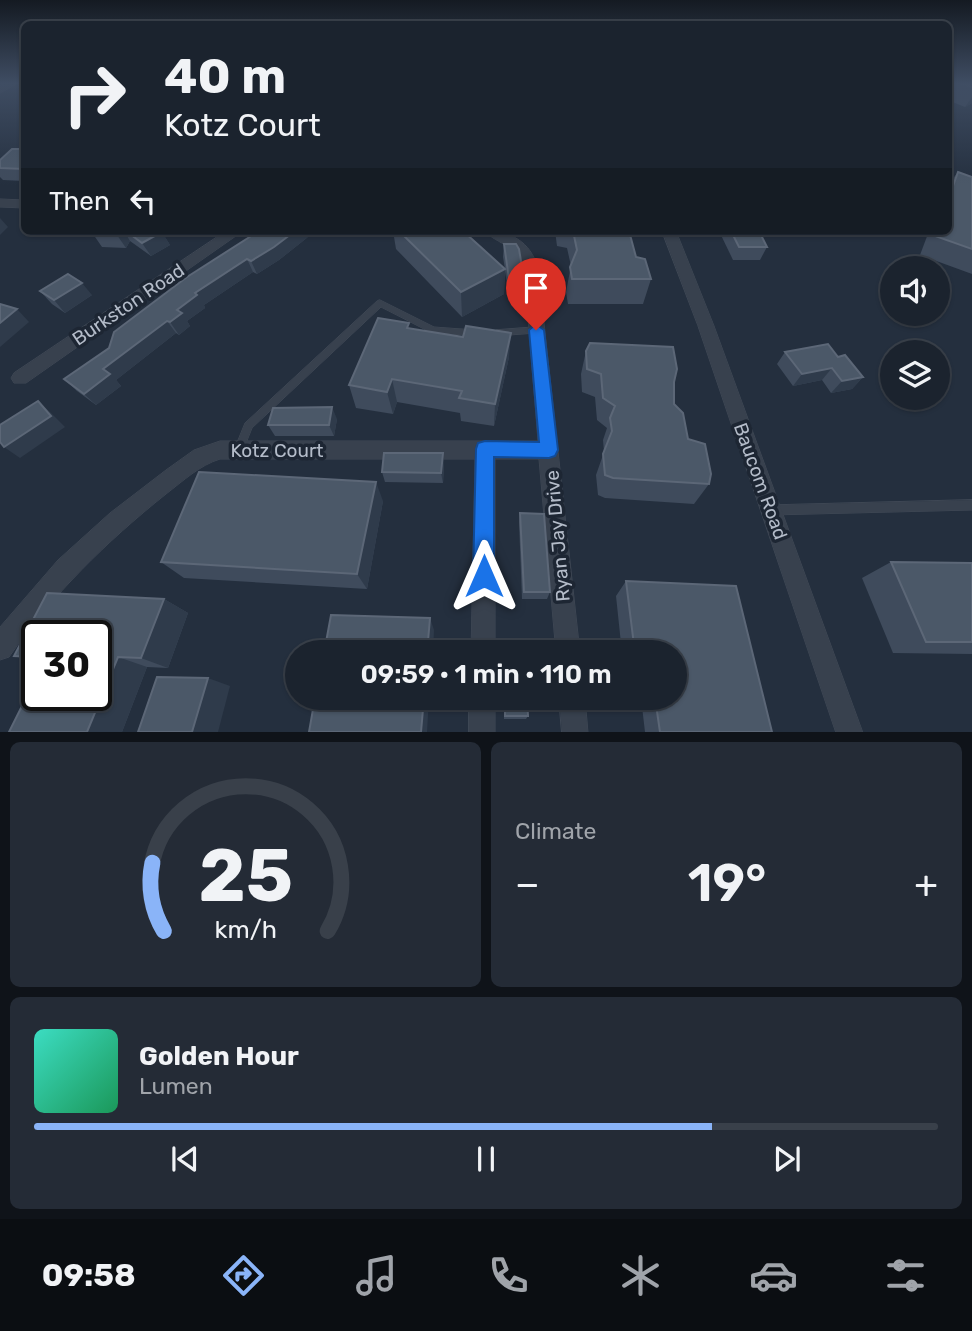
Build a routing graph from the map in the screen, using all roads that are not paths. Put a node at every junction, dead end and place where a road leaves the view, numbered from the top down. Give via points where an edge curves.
1 (0, 203) edge
2 (21, 204) edge
3 (226, 235) edge
4 (500, 235) edge
5 (671, 235) edge
6 (536, 330) junction
7 (20, 378) dead end
8 (485, 449) junction
9 (239, 450) junction
10 (549, 450) junction
11 (972, 505) edge
12 (771, 510) junction
13 (483, 640) edge
14 (567, 640) edge
15 (0, 648) edge
16 (482, 710) edge
17 (573, 710) edge
18 (482, 732) edge
19 (575, 732) edge
20 (850, 732) edge

1 - 2 street
3 - 7 street, Burkston Road
4 - 6 street, Ryan Jay Drive via 528,253
5 - 12 street, Baucom Road
6 - 9 lane via 443,332 380,303 248,426
6 - 10 street, Ryan Jay Drive
8 - 9 street, Kotz Court
8 - 10 street, Kotz Court
8 - 13 street
9 - 15 street, Kotz Court via 201,456 174,475 44,590
10 - 14 street, Ryan Jay Drive
11 - 12 lane
12 - 20 street, Baucom Road
16 - 18 street
17 - 19 street

